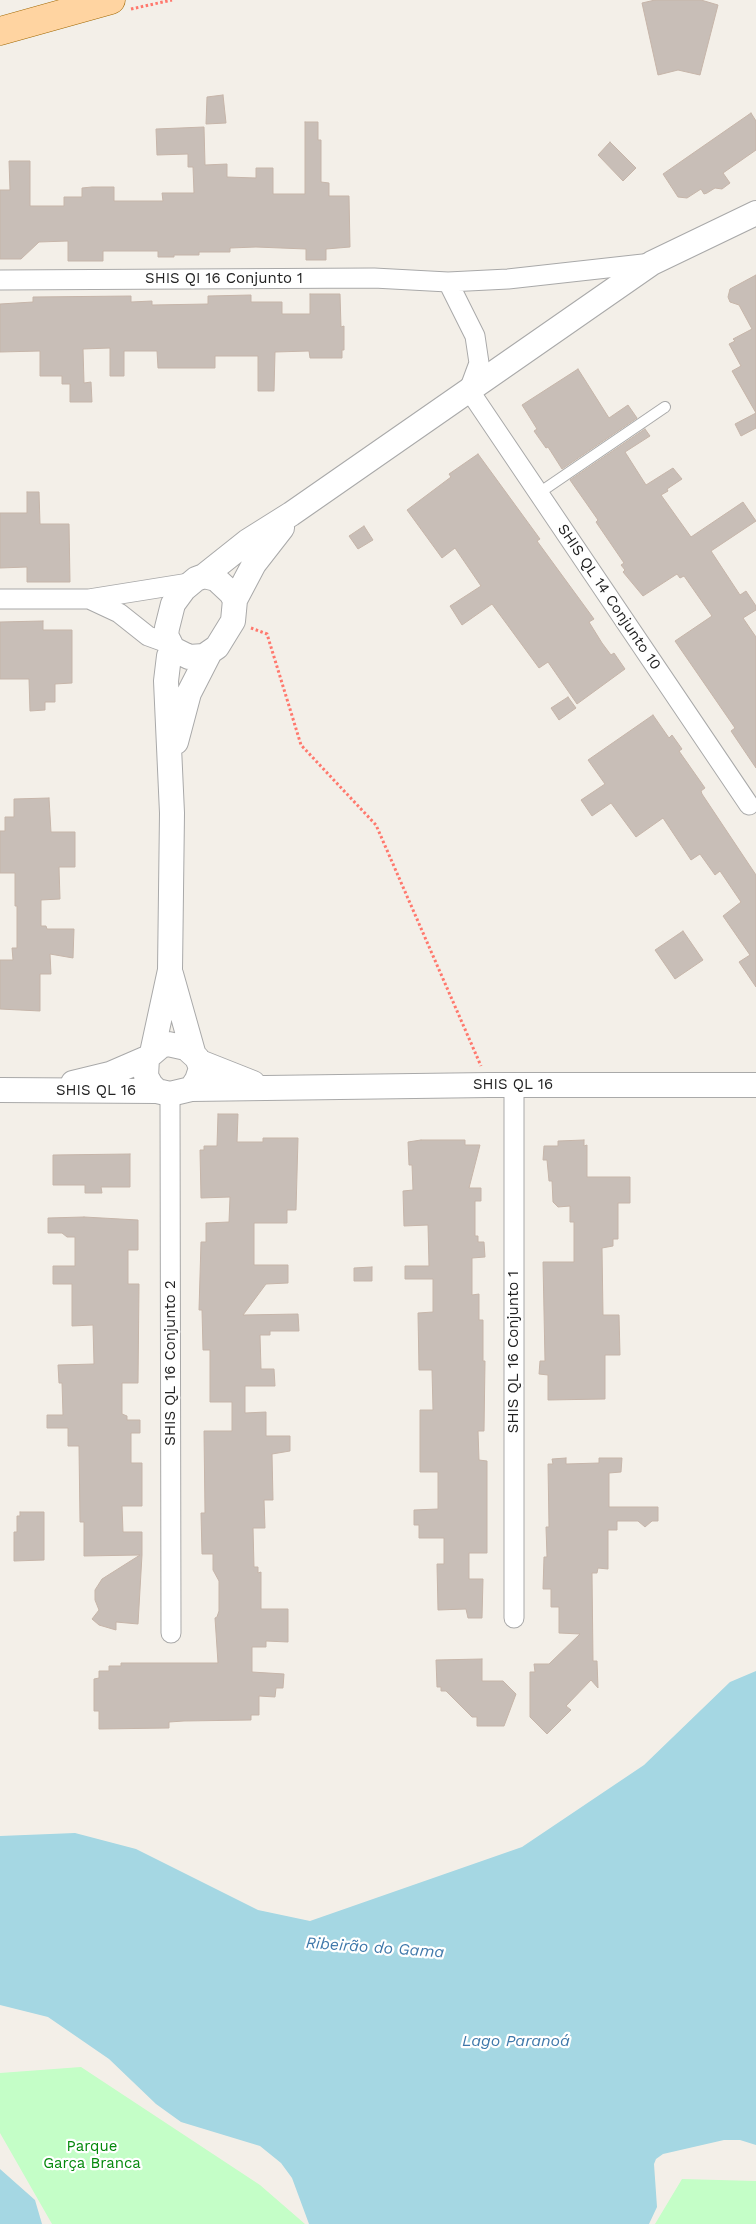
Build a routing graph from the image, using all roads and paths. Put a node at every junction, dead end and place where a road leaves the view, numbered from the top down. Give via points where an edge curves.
1 (110, 0) edge
2 (0, 31) edge
3 (756, 213) edge
4 (652, 263) junction
5 (0, 280) edge
6 (448, 282) junction
7 (469, 390) junction
8 (665, 407) dead end
9 (539, 493) junction
10 (291, 514) junction
11 (196, 580) junction
12 (0, 599) edge
13 (89, 599) junction
14 (234, 611) junction
15 (172, 646) junction
16 (210, 652) junction
17 (171, 756) junction
18 (750, 805) dead end
19 (170, 970) junction
20 (150, 1056) junction
21 (196, 1057) junction
22 (489, 1085) junction
23 (756, 1085) edge
24 (514, 1086) junction
25 (269, 1088) junction
26 (0, 1090) edge
27 (34, 1090) junction
28 (173, 1091) junction
29 (514, 1618) dead end
30 (171, 1633) dead end

1 - 2 main road
3 - 4 street
4 - 6 street, SHIS QI 16 Conjunto 1 via 508,279
4 - 7 street
5 - 6 street, SHIS QI 16 Conjunto 1 via 374,278
6 - 7 street via 475,336 479,362
7 - 9 street, SHIS QL 14 Conjunto 10
7 - 10 street
8 - 9 lane
9 - 18 street, SHIS QL 14 Conjunto 10
10 - 11 street
10 - 14 street via 259,556
11 - 13 street
11 - 14 street via 216,579 226,586
11 - 15 street via 173,604 166,635
12 - 13 street
13 - 15 street via 119,613 148,636
14 - 16 street via 225,637
14 - 22 path via 267,634 301,745 376,825
15 - 16 street via 189,657 204,656
15 - 17 street via 166,681 167,739
16 - 17 street via 189,693
17 - 19 street
19 - 20 street
19 - 21 street
20 - 21 street via 160,1046 175,1044
20 - 27 street, SHIS QL 16 via 94,1078
20 - 28 street via 146,1076
21 - 25 street, SHIS QL 16
21 - 28 street via 198,1080
22 - 24 street, SHIS QL 16
22 - 25 street, SHIS QL 16
23 - 24 street, SHIS QL 16
24 - 29 street, SHIS QL 16 Conjunto 1
25 - 28 street, SHIS QL 16
26 - 27 street, SHIS QL 16
27 - 28 street, SHIS QL 16
28 - 30 street, SHIS QL 16 Conjunto 2

